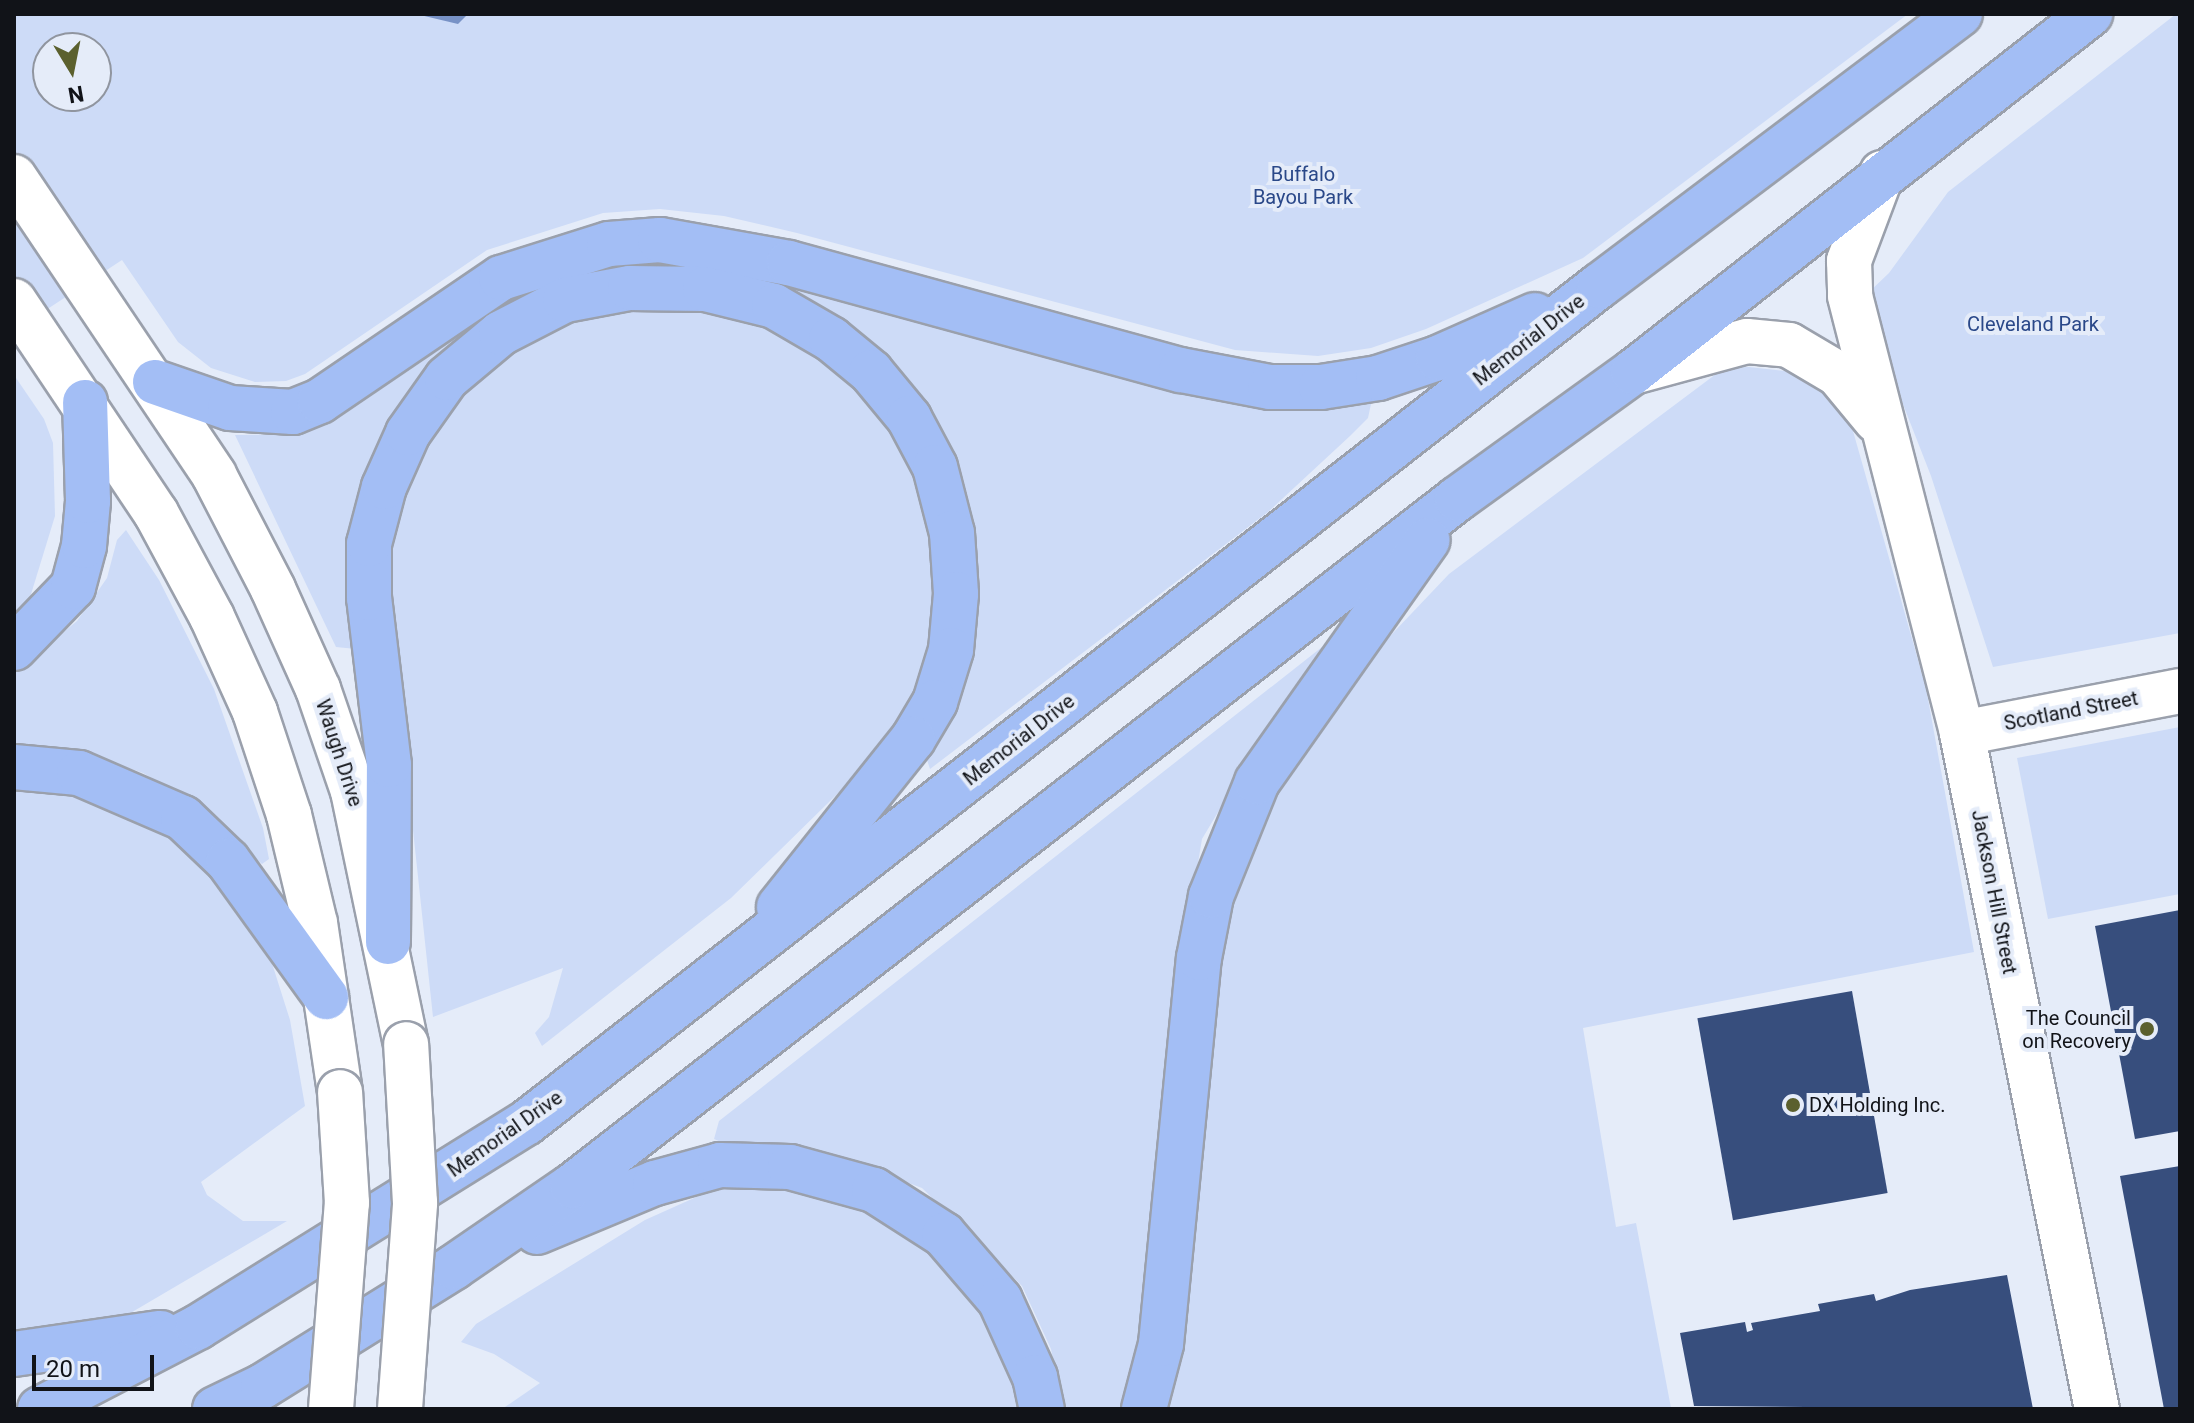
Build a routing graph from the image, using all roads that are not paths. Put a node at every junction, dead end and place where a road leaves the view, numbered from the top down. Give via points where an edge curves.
1 (1960, 14) edge
2 (2090, 14) edge
3 (1882, 173) junction
4 (14, 177) edge
5 (1599, 286) junction
6 (14, 301) edge
7 (1633, 372) junction
8 (155, 382) junction
9 (76, 392) junction
10 (1882, 426) junction
11 (1457, 499) junction
12 (14, 648) edge
13 (2180, 691) edge
14 (1962, 733) junction
15 (14, 767) edge
16 (388, 942) junction
17 (735, 963) junction
18 (326, 997) junction
19 (454, 1267) junction
20 (198, 1327) junction
21 (14, 1354) edge
22 (263, 1386) junction
23 (40, 1409) edge
24 (215, 1409) edge
25 (227, 1409) edge
26 (331, 1409) edge
27 (400, 1409) edge
28 (1042, 1409) edge
29 (1144, 1409) edge
30 (2097, 1409) edge

1 - 5 main road, Memorial Drive
2 - 3 main road
3 - 7 main road
3 - 10 main road, Jackson Hill Street via 1849,261 1850,296
4 - 8 main road, Waugh Drive
5 - 8 main road via 1438,358 1378,378 1321,387 1270,387 1181,370 789,263 660,240 609,244 501,278 320,401 293,412 230,408
5 - 17 main road, Memorial Drive
6 - 9 main road
7 - 10 main road, Jackson Hill Street via 1747,341 1789,345 1838,374
7 - 11 main road
8 - 16 main road, Waugh Drive via 214,475 318,689 353,791
9 - 12 main road via 88,501 77,573 73,587
9 - 18 main road via 156,513 255,712 289,815
10 - 14 main road, Jackson Hill Street
11 - 19 main road via 572,1186
11 - 29 main road via 1292,728 1230,840 1199,958 1168,1290
13 - 14 main road, Scotland Street
14 - 30 main road, Jackson Hill Street
15 - 18 main road via 79,773 183,818 228,861
16 - 17 main road via 389,765 369,598 369,544 384,487 408,433 447,378 501,333 565,300 630,288 705,289 774,306 831,339 909,418 935,467 952,533 956,594 951,650 935,702 913,739
16 - 27 main road, Waugh Drive, bridge via 406,1044 415,1203
17 - 20 main road, Memorial Drive via 526,1123
18 - 26 main road, bridge via 340,1092 347,1203
19 - 22 main road
19 - 28 main road via 655,1183 720,1165 790,1167 874,1190 944,1235 1000,1300 1035,1377
20 - 21 main road
20 - 23 main road, Memorial Drive
22 - 24 main road
22 - 25 main road

